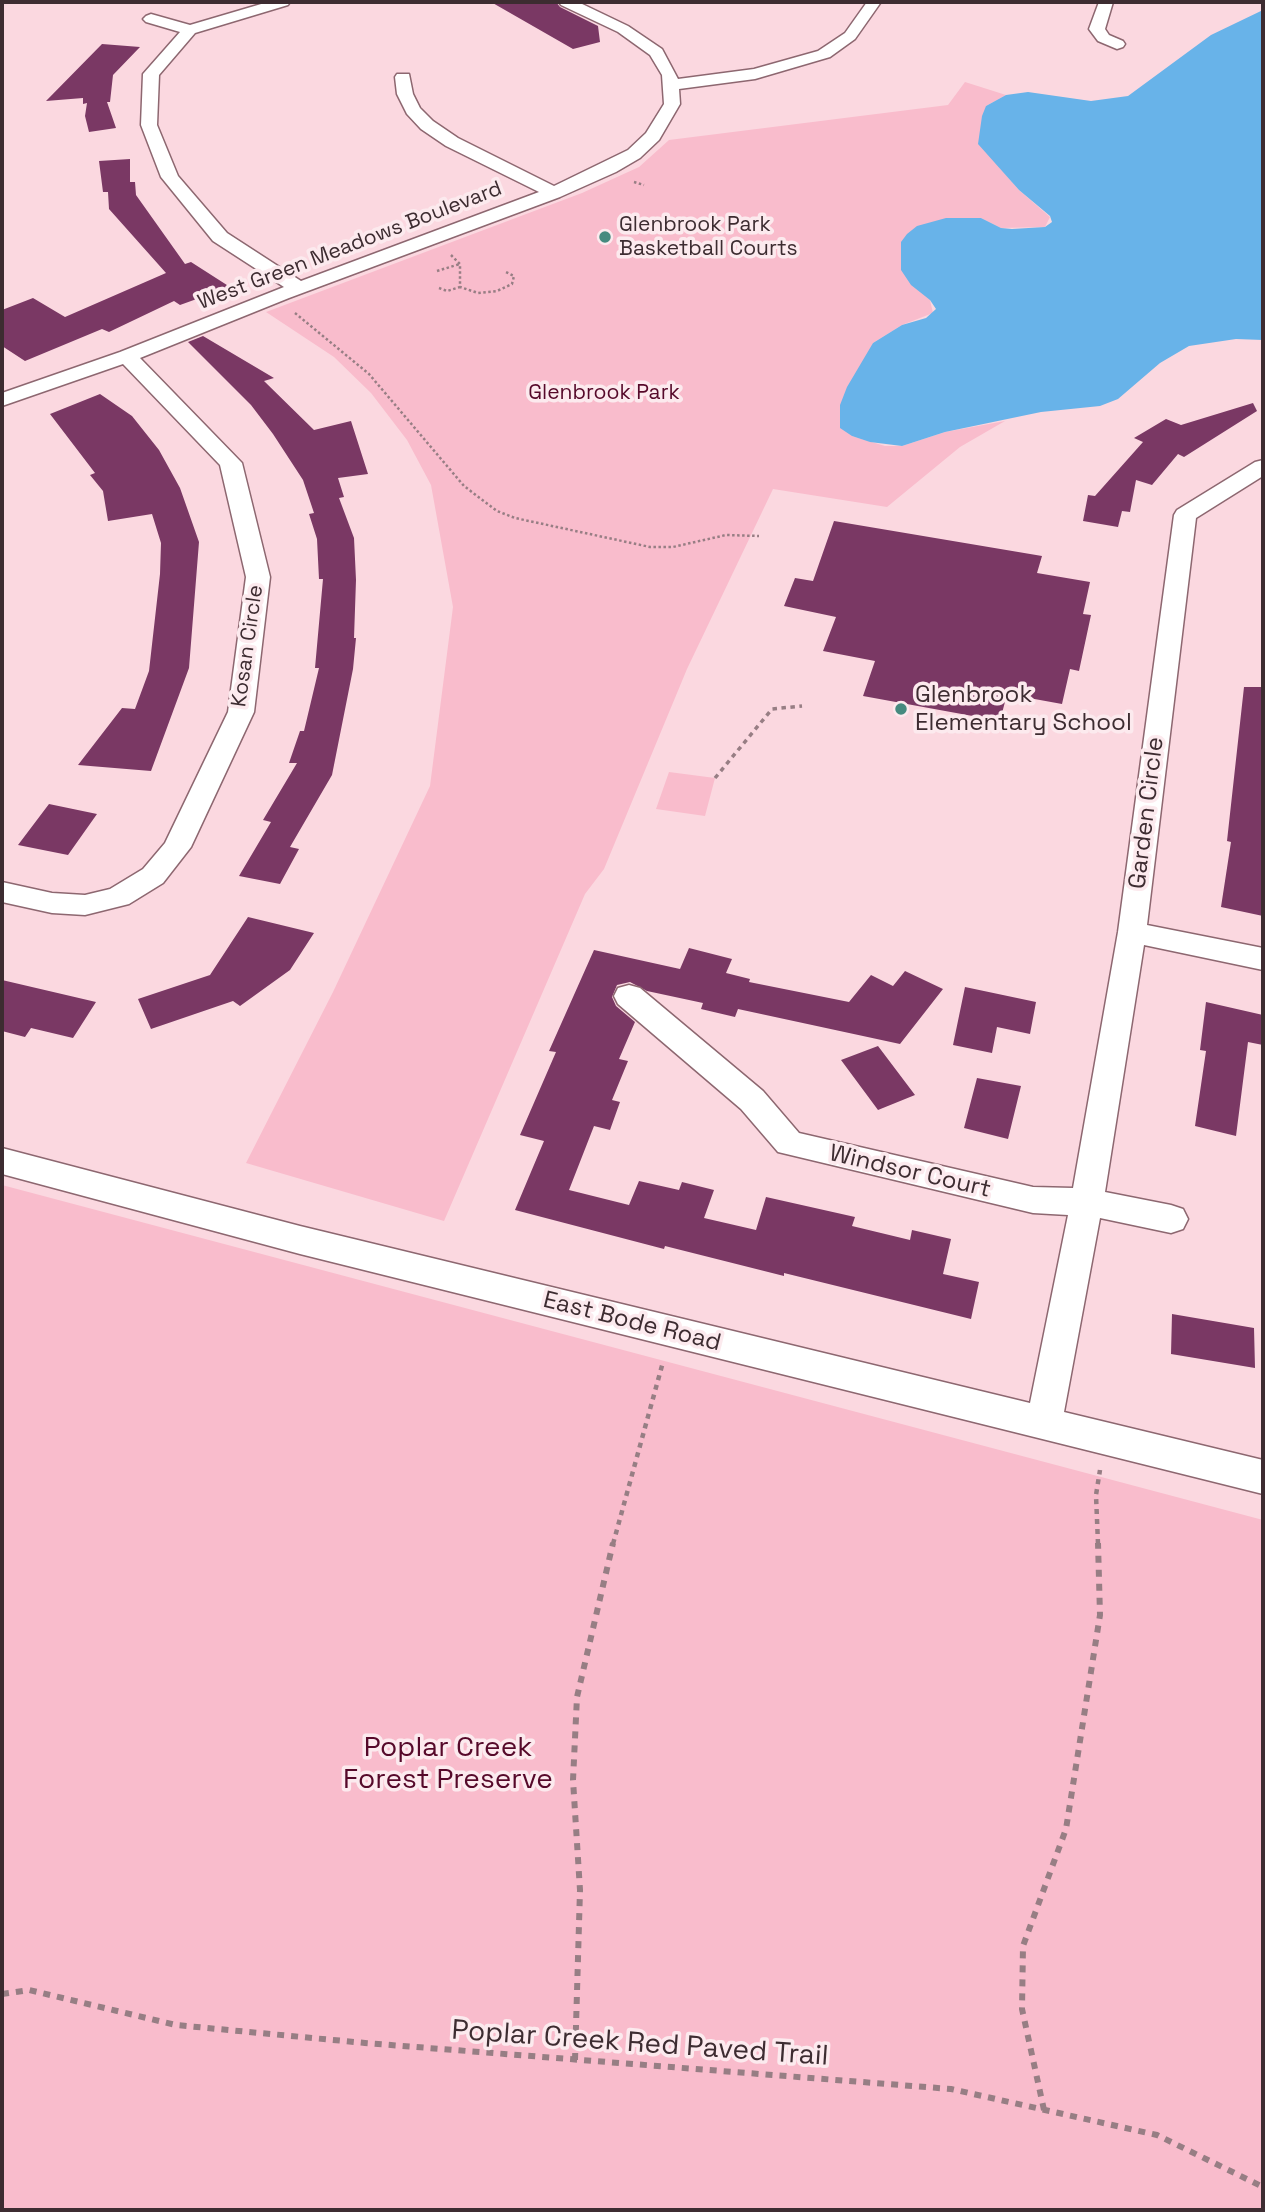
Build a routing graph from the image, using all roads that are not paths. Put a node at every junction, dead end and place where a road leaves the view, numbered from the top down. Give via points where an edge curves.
1 (283, 2) edge
2 (605, 2) edge
3 (874, 2) edge
4 (1106, 2) edge
5 (573, 5) edge
6 (151, 19) dead end
7 (190, 30) junction
8 (1117, 44) dead end
9 (403, 78) dead end
10 (670, 85) junction
11 (554, 193) junction
12 (290, 291) junction
13 (127, 356) junction
14 (3, 398) edge
15 (1263, 467) edge
16 (2, 892) edge
17 (1132, 932) junction
18 (1263, 959) edge
19 (629, 996) dead end
20 (2, 1161) edge
21 (1087, 1202) junction
22 (1171, 1219) dead end
23 (1044, 1423) junction
24 (1263, 1477) edge

1 - 7 street
2 - 5 street
3 - 10 street via 850,36 824,54 755,74
4 - 8 street via 1097,29 1103,38
5 - 10 street via 623,29 656,52 670,75
6 - 7 street
7 - 12 street via 150,74 149,125 170,177 220,237
9 - 11 street via 413,110 427,125
10 - 11 street, West Green Meadows Boulevard via 672,104 634,154
11 - 12 street, West Green Meadows Boulevard
12 - 13 street, West Green Meadows Boulevard
13 - 14 street, West Green Meadows Boulevard
13 - 16 street, Kosan Circle via 231,463 258,577 241,712 177,847 123,910 52,903
15 - 17 street, Garden Circle via 1185,514
17 - 18 street
17 - 21 street, Garden Circle
19 - 21 street, Windsor Court via 752,1100 789,1143 1033,1200
20 - 23 street, East Bode Road via 300,1240
21 - 22 street
21 - 23 street, Garden Circle
23 - 24 street, East Bode Road

